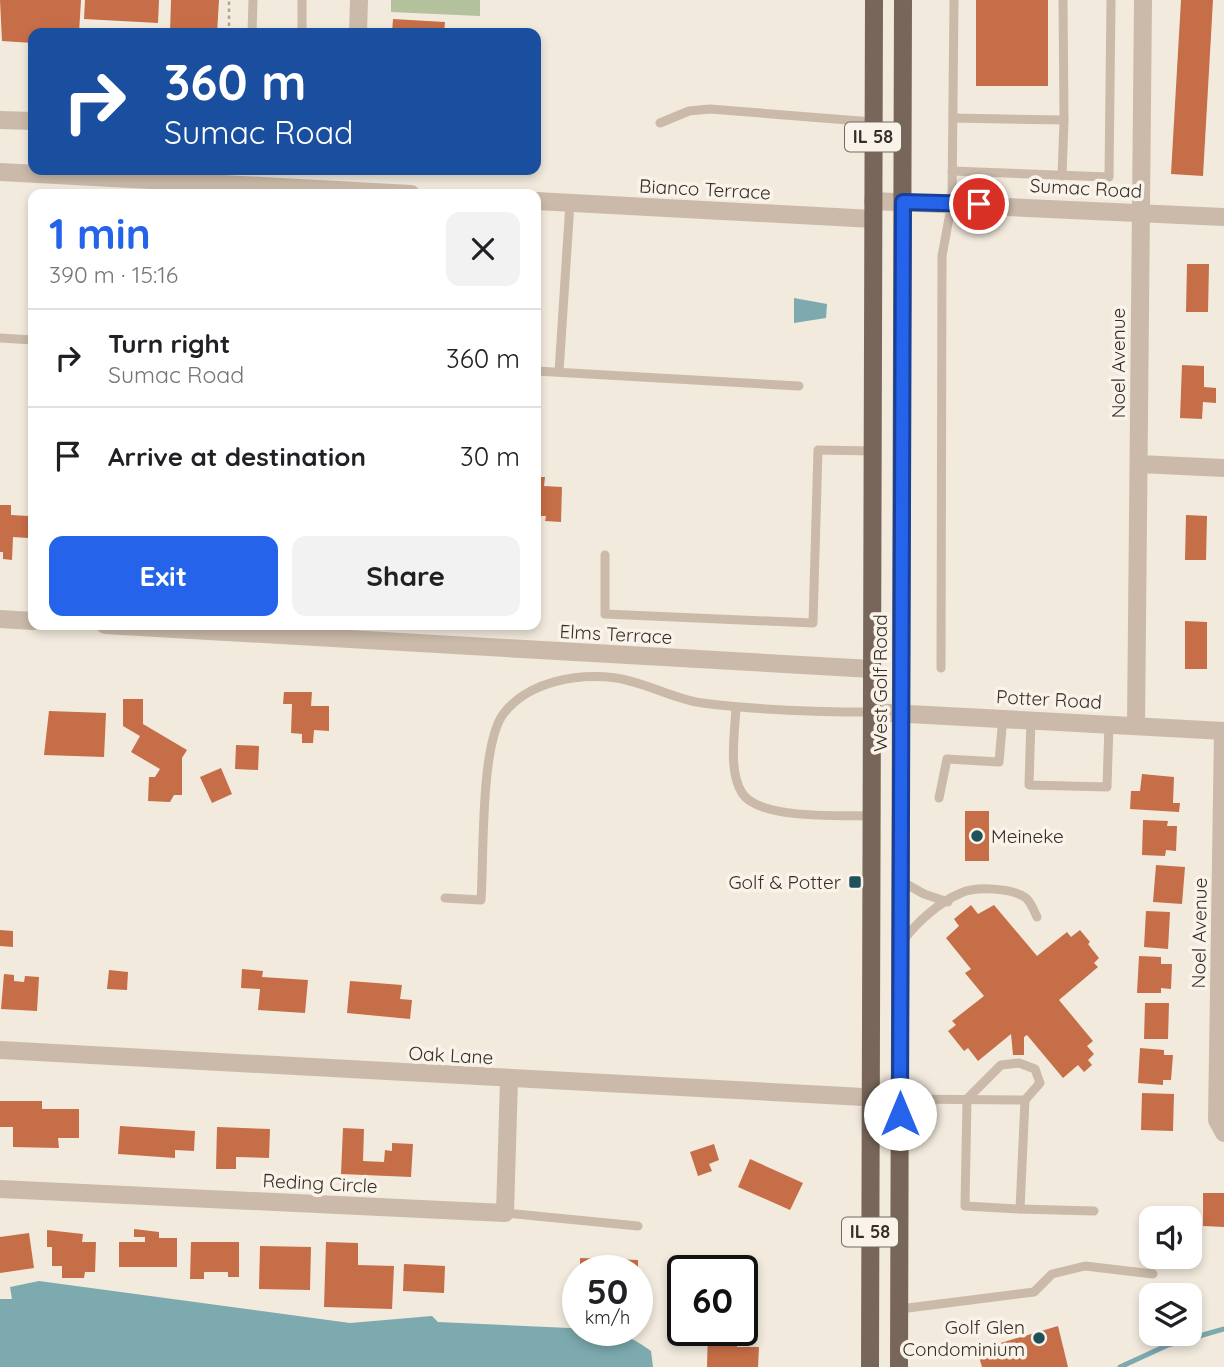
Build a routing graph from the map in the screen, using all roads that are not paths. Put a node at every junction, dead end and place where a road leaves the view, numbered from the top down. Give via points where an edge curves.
1 (253, 0) edge
2 (302, 0) edge
3 (359, 0) edge
4 (874, 0) edge
5 (903, 0) edge
6 (954, 0) edge
7 (1063, 0) edge
8 (1111, 0) edge
9 (1143, 0) edge
10 (252, 28) edge
11 (302, 28) edge
12 (358, 28) edge
13 (953, 118) junction
14 (0, 120) edge
15 (1064, 120) junction
16 (28, 121) edge
17 (873, 122) junction
18 (660, 123) dead end
19 (952, 171) junction
20 (0, 172) edge
21 (28, 174) edge
22 (41, 175) edge
23 (1062, 176) junction
24 (234, 189) edge
25 (541, 201) edge
26 (903, 202) junction
27 (952, 202) junction
28 (570, 203) junction
29 (873, 210) junction
30 (1141, 212) junction
31 (1224, 217) edge
32 (0, 338) edge
33 (28, 340) edge
34 (541, 371) edge
35 (559, 372) junction
36 (799, 386) dead end
37 (873, 451) junction
38 (1139, 464) junction
39 (1224, 468) edge
40 (605, 555) dead end
41 (0, 619) edge
42 (28, 621) edge
43 (192, 630) edge
44 (941, 668) dead end
45 (872, 669) junction
46 (736, 707) junction
47 (872, 712) junction
48 (901, 713) junction
49 (1003, 717) junction
50 (1031, 719) junction
51 (1109, 724) junction
52 (1136, 726) junction
53 (1224, 731) edge
54 (939, 798) dead end
55 (872, 816) junction
56 (901, 881) junction
57 (445, 898) dead end
58 (948, 902) junction
59 (1037, 917) dead end
60 (901, 943) junction
61 (1222, 944) edge
62 (0, 1049) edge
63 (509, 1080) junction
64 (871, 1098) junction
65 (900, 1099) junction
66 (967, 1099) junction
67 (1025, 1100) junction
68 (1224, 1133) edge
69 (0, 1188) edge
70 (1020, 1209) junction
71 (1094, 1211) dead end
72 (505, 1213) junction
73 (638, 1226) dead end
74 (1153, 1274) dead end
75 (900, 1309) junction
76 (870, 1367) edge
77 (900, 1367) edge

1 - 10 lane
2 - 11 lane
3 - 12 street
4 - 17 main road, West Golf Road / IL 58
5 - 26 main road, West Golf Road / IL 58
6 - 13 lane
7 - 15 lane
8 - 23 lane via 1109,177
9 - 30 street, Noel Avenue
13 - 15 lane
13 - 19 lane
14 - 16 street
15 - 23 lane
17 - 18 lane via 710,109 689,111
17 - 29 main road, West Golf Road / IL 58
19 - 23 lane
19 - 27 lane
20 - 21 street
22 - 24 street
25 - 28 street, Bianco Terrace
26 - 27 street, Sumac Road
26 - 29 street, Bianco Terrace
26 - 48 main road, West Golf Road / IL 58
27 - 30 street, Sumac Road
27 - 44 lane via 942,256
28 - 29 street, Bianco Terrace
28 - 35 lane
29 - 37 main road, West Golf Road / IL 58
30 - 31 street, Sumac Road
30 - 38 street, Noel Avenue
32 - 33 lane
34 - 35 lane
35 - 36 lane
37 - 40 lane via 818,450 813,623 605,614
37 - 45 main road, West Golf Road / IL 58
38 - 39 street
38 - 52 street, Noel Avenue
41 - 42 street
43 - 45 street, Elms Terrace
45 - 47 main road, West Golf Road / IL 58
46 - 47 lane
46 - 55 lane via 734,758 740,791 751,803 774,811
46 - 57 lane via 695,702 617,678 576,678 534,687 503,713 489,751 481,900
47 - 48 street, Potter Road
47 - 55 main road, West Golf Road / IL 58
48 - 49 street, Potter Road
48 - 56 main road, West Golf Road / IL 58
49 - 50 street, Potter Road
49 - 54 lane via 999,762 947,759
50 - 51 street, Potter Road
50 - 51 lane via 1029,785 1107,787
51 - 52 street, Potter Road
52 - 53 street, Potter Road
53 - 61 street, Noel Avenue
55 - 64 main road, West Golf Road / IL 58
56 - 58 lane
56 - 60 main road, West Golf Road / IL 58
58 - 59 lane via 961,892 1014,892 1027,899
58 - 60 lane
60 - 65 main road, West Golf Road / IL 58
61 - 68 street, Noel Avenue via 1217,1120
62 - 63 street, Oak Lane
63 - 64 street, Oak Lane
63 - 72 street
64 - 65 street, Oak Lane
64 - 76 main road, West Golf Road / IL 58
65 - 66 lane
65 - 75 main road, West Golf Road / IL 58
66 - 67 lane
66 - 67 lane via 1001,1065 1019,1063 1035,1069 1040,1083
66 - 70 lane via 964,1206
67 - 70 lane
69 - 72 street, Reding Circle
70 - 71 lane
72 - 73 lane
74 - 75 lane via 1085,1266 1052,1274 1034,1292
75 - 77 main road, West Golf Road / IL 58

